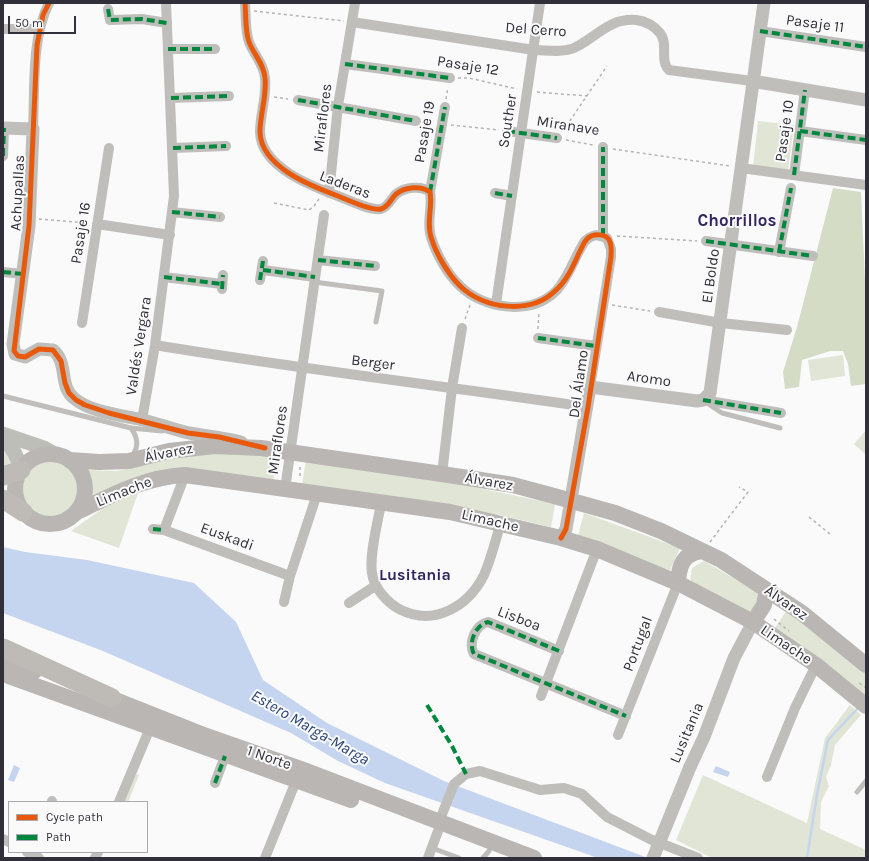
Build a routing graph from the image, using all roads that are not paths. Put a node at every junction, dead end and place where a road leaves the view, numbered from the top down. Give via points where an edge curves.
1 (49, 3) edge
2 (166, 3) edge
3 (355, 3) edge
4 (540, 3) edge
5 (764, 3) edge
6 (246, 7) edge
7 (108, 9) dead end
8 (352, 22) junction
9 (167, 23) junction
10 (3, 29) edge
11 (40, 29) junction
12 (760, 32) junction
13 (866, 47) edge
14 (168, 49) junction
15 (215, 49) dead end
16 (534, 50) junction
17 (345, 64) junction
18 (450, 78) road end
19 (752, 81) junction
20 (805, 90) junction
21 (228, 96) dead end
22 (171, 98) junction
23 (298, 100) road end
24 (866, 100) edge
25 (338, 106) junction
26 (445, 106) road end
27 (416, 121) road end
28 (4, 128) edge
29 (33, 129) junction
30 (506, 131) road end
31 (800, 131) junction
32 (521, 134) junction
33 (558, 138) road end
34 (866, 140) edge
35 (226, 146) dead end
36 (604, 147) road end
37 (109, 148) dead end
38 (173, 148) junction
39 (3, 156) edge
40 (741, 168) junction
41 (794, 175) junction
42 (866, 185) edge
43 (791, 188) dead end
44 (430, 192) junction
45 (495, 193) dead end
46 (328, 196) junction
47 (512, 196) junction
48 (172, 212) junction
49 (324, 215) dead end
50 (220, 217) dead end
51 (97, 224) junction
52 (170, 235) junction
53 (603, 236) junction
54 (706, 241) road end
55 (731, 245) junction
56 (780, 252) junction
57 (812, 256) dead end
58 (318, 260) junction
59 (375, 266) dead end
60 (262, 271) dead end
61 (3, 272) edge
62 (23, 274) junction
63 (164, 277) junction
64 (315, 279) junction
65 (222, 283) dead end
66 (496, 304) junction
67 (659, 312) road end
68 (376, 322) dead end
69 (82, 323) dead end
70 (721, 323) junction
71 (462, 328) road end
72 (787, 330) dead end
73 (538, 338) road end
74 (155, 345) junction
75 (596, 346) junction
76 (303, 369) junction
77 (590, 387) junction
78 (452, 388) junction
79 (3, 396) edge
80 (703, 400) junction
81 (588, 407) junction
82 (781, 413) dead end
83 (142, 420) junction
84 (130, 428) junction
85 (780, 428) dead end
86 (188, 432) junction
87 (3, 434) edge
88 (3, 439) edge
89 (265, 448) junction
90 (296, 452) junction
91 (62, 457) junction
92 (129, 461) junction
93 (12, 473) edge
94 (442, 474) junction
95 (185, 475) junction
96 (293, 490) junction
97 (317, 494) junction
98 (3, 500) edge
99 (571, 500) junction
100 (381, 503) junction
101 (23, 512) junction
102 (76, 512) junction
103 (501, 522) junction
104 (153, 529) dead end
105 (164, 530) junction
106 (561, 538) junction
107 (597, 549) junction
108 (702, 551) junction
109 (290, 576) junction
110 (678, 583) junction
111 (375, 586) junction
112 (767, 590) junction
113 (284, 602) dead end
114 (348, 603) dead end
115 (753, 622) junction
116 (3, 648) edge
117 (559, 651) junction
118 (3, 659) edge
119 (816, 665) junction
120 (866, 665) edge
121 (3, 674) edge
122 (545, 684) junction
123 (541, 696) dead end
124 (112, 698) junction
125 (866, 706) edge
126 (626, 716) junction
127 (150, 728) junction
128 (618, 735) dead end
129 (225, 756) junction
130 (298, 775) junction
131 (767, 777) dead end
132 (866, 782) edge
133 (215, 783) dead end
134 (857, 792) dead end
135 (119, 801) edge
136 (440, 820) junction
137 (432, 848) junction
138 (29, 853) edge
139 (486, 855) edge
140 (39, 858) edge
141 (265, 858) edge
142 (428, 858) edge
143 (459, 858) edge
144 (505, 858) edge
145 (534, 858) edge
146 (653, 858) edge
147 (698, 858) edge

1 - 11 street, Achupallas
2 - 9 street, Valdés Vergara
3 - 8 street, Miraflores
4 - 16 street, Souther
5 - 12 street, El Boldo
6 - 46 street, Laderas via 248,40 264,72 265,96 260,132 265,151 292,176
7 - 9 street via 110,20 142,19
8 - 16 street, Del Cerro
8 - 17 street, Miraflores
9 - 14 street, Valdés Vergara
10 - 11 street
11 - 29 street, Achupallas
12 - 13 street, Pasaje 11
12 - 19 street, El Boldo
14 - 15 street
14 - 22 street, Valdés Vergara
16 - 19 street, Del Cerro via 568,50 618,21 642,21 660,33 665,42 664,59 669,70
16 - 32 street, Souther
17 - 18 street, Pasaje 12
17 - 25 street, Miraflores
19 - 20 street, Del Cerro
19 - 40 street, El Boldo
20 - 24 street, Del Cerro
20 - 31 street, Pasaje 10
21 - 22 street
22 - 38 street, Valdés Vergara
23 - 25 street
25 - 27 street
25 - 46 street, Miraflores
26 - 44 street, Pasaje 19
28 - 29 street
28 - 39 street
29 - 62 street, Achupallas via 29,218
30 - 32 street, Miranave
31 - 34 street
31 - 41 street, Pasaje 10
32 - 33 street, Miranave
32 - 47 street, Souther
35 - 38 street
36 - 53 street
37 - 51 street, Pasaje 16
38 - 48 street, Valdés Vergara
40 - 41 street
40 - 55 street, El Boldo
41 - 42 street
43 - 56 street
44 - 46 street, Laderas via 421,188 406,189 379,209
44 - 66 street via 428,225 438,254 460,286 473,296
45 - 47 street
47 - 66 street, Souther
48 - 50 street
48 - 52 street, Valdés Vergara
49 - 58 street, Miraflores
51 - 52 street
51 - 69 street, Pasaje 16
52 - 63 street, Valdés Vergara
53 - 66 street via 592,236 586,240 567,277 555,292 540,301 519,307
53 - 75 street, Del Álamo via 610,242 612,249
54 - 55 street
55 - 56 street
55 - 70 street, El Boldo
56 - 57 street
58 - 59 street
58 - 64 street, Miraflores
60 - 64 street
61 - 62 street
62 - 83 street, Achupallas via 13,348 16,354 24,357 39,349 53,350 61,361 66,388 76,400 109,413
63 - 65 street
63 - 74 street, Valdés Vergara
64 - 68 lane via 382,291
64 - 76 street, Miraflores
67 - 70 street
70 - 72 street
70 - 80 street, El Boldo via 710,393
71 - 78 street
73 - 75 street
74 - 76 street, Berger
74 - 83 street, Valdés Vergara
75 - 77 street, Del Álamo
76 - 78 street, Berger
76 - 90 street, Miraflores
77 - 80 street, Aromo via 691,401
77 - 81 street, Del Álamo
78 - 81 street, Berger
78 - 94 street
79 - 84 lane
80 - 82 street
80 - 85 lane via 722,413
81 - 99 street, Del Álamo
83 - 86 street, Achupallas
84 - 86 lane
84 - 92 lane via 137,438 137,443
86 - 89 street, Achupallas
87 - 91 main road, Limache
88 - 93 main road via 14,452
89 - 90 main road, Álvarez
89 - 92 main road, Álvarez via 201,447 169,451
90 - 94 main road, Álvarez
90 - 96 street, Miraflores via 286,482
91 - 92 main road, Álvarez via 99,462
91 - 93 main road via 44,455 32,459
91 - 102 main road, Limache via 77,466 85,484 82,504
93 - 101 main road via 16,498
94 - 99 main road, Álvarez via 513,486
95 - 96 main road, Limache
95 - 102 main road, Limache via 156,478 137,484
95 - 105 street
96 - 97 main road, Limache
97 - 100 main road, Limache
97 - 109 street
98 - 101 highway
99 - 106 street, Del Álamo via 566,529
99 - 108 main road, Álvarez via 615,513
100 - 103 main road, Limache
100 - 111 street via 371,572
101 - 102 main road, Limache via 29,518 45,524 62,522
103 - 106 main road, Limache
103 - 111 street via 484,575 472,593 445,613 429,617 410,614 392,606
104 - 105 street, Euskadi
105 - 109 street, Euskadi
106 - 107 main road, Limache
107 - 110 main road, Limache
107 - 117 street
108 - 110 main road via 688,554 682,560 678,570
108 - 112 main road, Álvarez
109 - 113 street
110 - 115 main road, Limache
110 - 126 street, Portugal
111 - 114 street
112 - 115 main road via 764,605
112 - 120 main road, Álvarez via 813,622
115 - 119 main road, Limache
115 - 146 street, Lusitania, bridge via 734,658
116 - 124 highway
117 - 122 street
117 - 122 street, Lisboa via 488,622 477,628 471,645 474,654
118 - 124 main road, 1 Norte
119 - 125 main road, Limache
119 - 131 street
121 - 127 main road, 1 Norte
122 - 123 street
122 - 126 street
124 - 130 main road, 1 Norte
126 - 128 street, Portugal
127 - 129 main road, 1 Norte
127 - 135 street
129 - 130 main road, 1 Norte
129 - 133 street
130 - 136 main road, 1 Norte
130 - 141 street
132 - 134 lane
136 - 137 street
136 - 139 main road, 1 Norte
136 - 145 main road, 1 Norte
136 - 147 street via 454,784 466,774 480,771 540,790 564,788 582,794 607,817 652,840
137 - 142 street
137 - 143 lane
138 - 140 street
139 - 144 main road, 1 Norte

